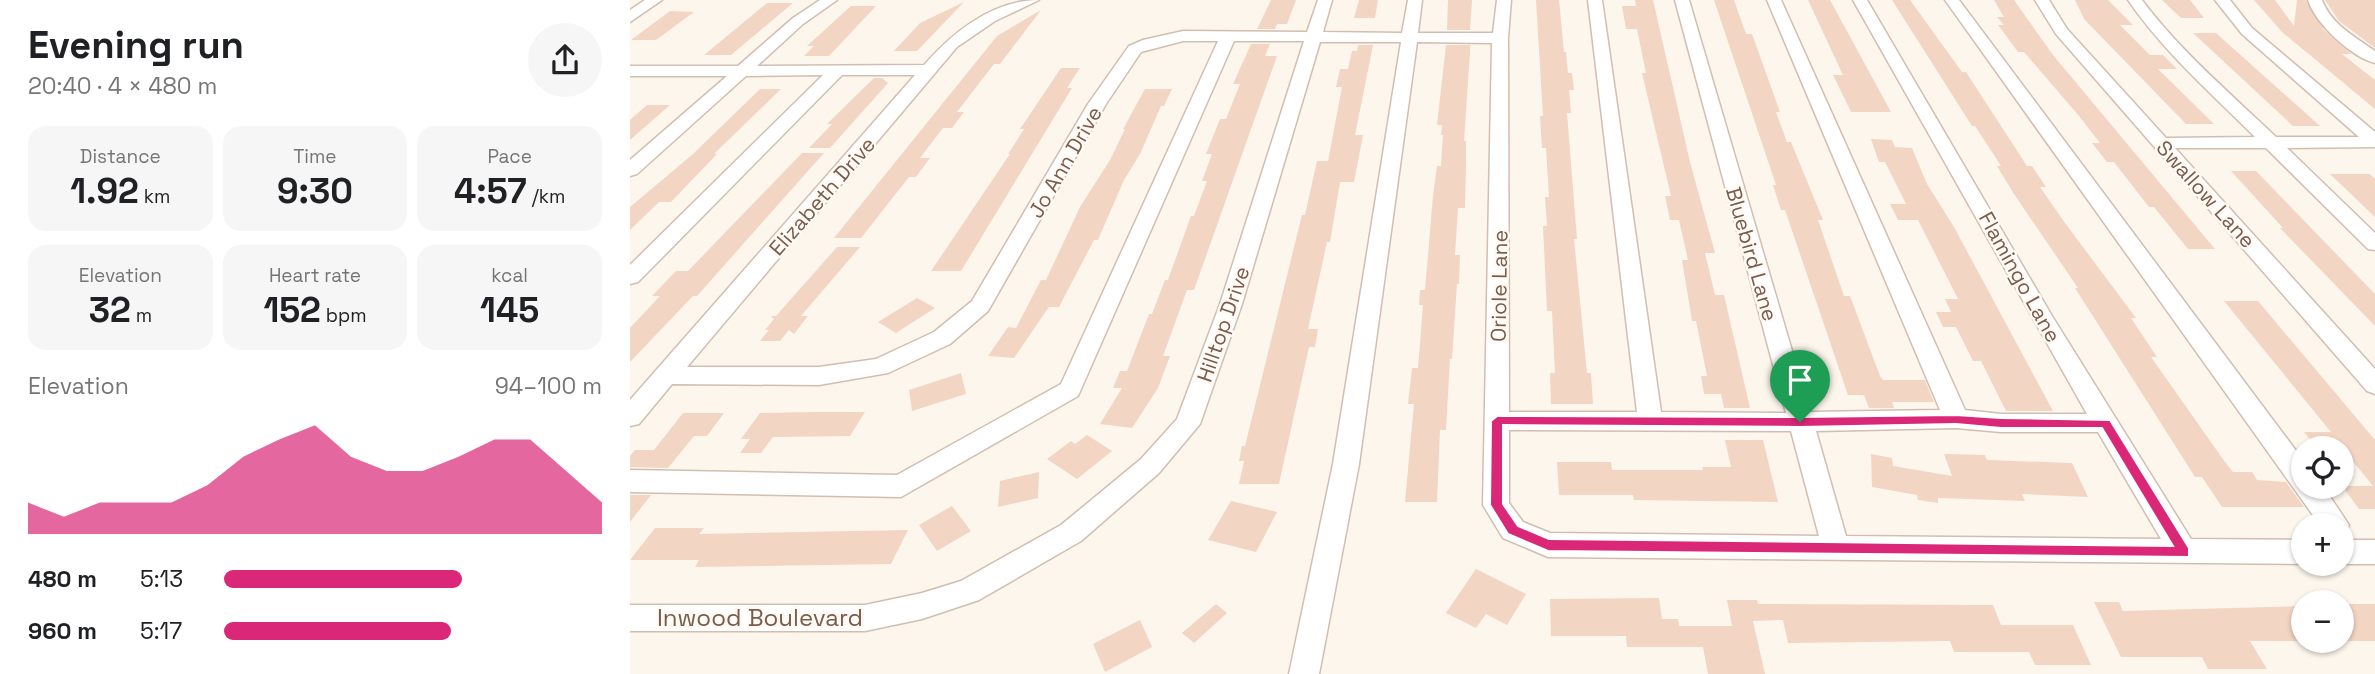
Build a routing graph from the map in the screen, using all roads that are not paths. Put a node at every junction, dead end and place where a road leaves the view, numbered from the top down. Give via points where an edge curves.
1 (654, 0) edge
2 (830, 0) edge
3 (1032, 0) edge
4 (1325, 0) edge
5 (1415, 0) edge
6 (1504, 0) edge
7 (1595, 0) edge
8 (1682, 0) edge
9 (1774, 0) edge
10 (1860, 0) edge
11 (1952, 0) edge
12 (2042, 0) edge
13 (2136, 0) edge
14 (2222, 0) edge
15 (2315, 0) edge
16 (630, 17) edge
17 (1228, 36) junction
18 (1314, 37) junction
19 (1411, 37) junction
20 (1500, 38) junction
21 (2375, 58) edge
22 (930, 70) junction
23 (630, 71) edge
24 (652, 71) junction
25 (742, 71) junction
26 (838, 71) junction
27 (630, 88) edge
28 (2375, 141) edge
29 (2271, 142) junction
30 (2161, 143) junction
31 (630, 170) edge
32 (2375, 244) edge
33 (630, 277) edge
34 (666, 375) junction
35 (2375, 385) edge
36 (630, 417) edge
37 (1956, 419) junction
38 (1497, 421) junction
39 (1650, 421) junction
40 (1800, 422) junction
41 (2106, 423) junction
42 (2291, 464) edge
43 (630, 481) edge
44 (1836, 548) junction
45 (2184, 552) junction
46 (2291, 552) edge
47 (1006, 570) joint
48 (630, 618) edge
49 (1304, 674) edge

1 - 16 street
2 - 25 street via 798,21
3 - 22 street, Elizabeth Drive via 974,26 951,44
4 - 18 street, Hilltop Drive
5 - 19 street
6 - 20 street, Oriole Lane
7 - 39 street
8 - 40 street, Bluebird Lane
9 - 37 street
10 - 41 street, Flamingo Lane
11 - 42 street
12 - 30 street, Swallow Lane via 2061,31
13 - 29 street via 2183,57
14 - 28 street via 2247,31
15 - 21 street via 2316,9 2334,27
17 - 18 street, Jo Ann Drive
17 - 34 street, Jo Ann Drive via 1167,37 1135,50 1097,104 980,306 942,338 880,367 819,376
17 - 43 street via 1070,390 901,486
18 - 19 street, Jo Ann Drive
18 - 47 street, Hilltop Drive via 1231,304 1188,424 1150,466 1071,533
19 - 20 street, Jo Ann Drive
19 - 49 street via 1346,464
20 - 38 street, Oriole Lane
22 - 26 street
22 - 34 street, Elizabeth Drive
23 - 24 street
24 - 25 street
24 - 27 street
25 - 26 street
25 - 31 street
26 - 33 street
28 - 29 street
29 - 30 street
29 - 32 street
30 - 35 street, Swallow Lane
34 - 36 street, Elizabeth Drive
37 - 40 street
37 - 41 street
38 - 39 street
38 - 44 street, Oriole Lane via 1496,505 1513,530 1548,545
39 - 40 street
40 - 44 street, Bluebird Lane
41 - 45 street, Flamingo Lane
44 - 45 street
45 - 46 street
47 - 48 street, Inwood Boulevard via 969,591 865,618

